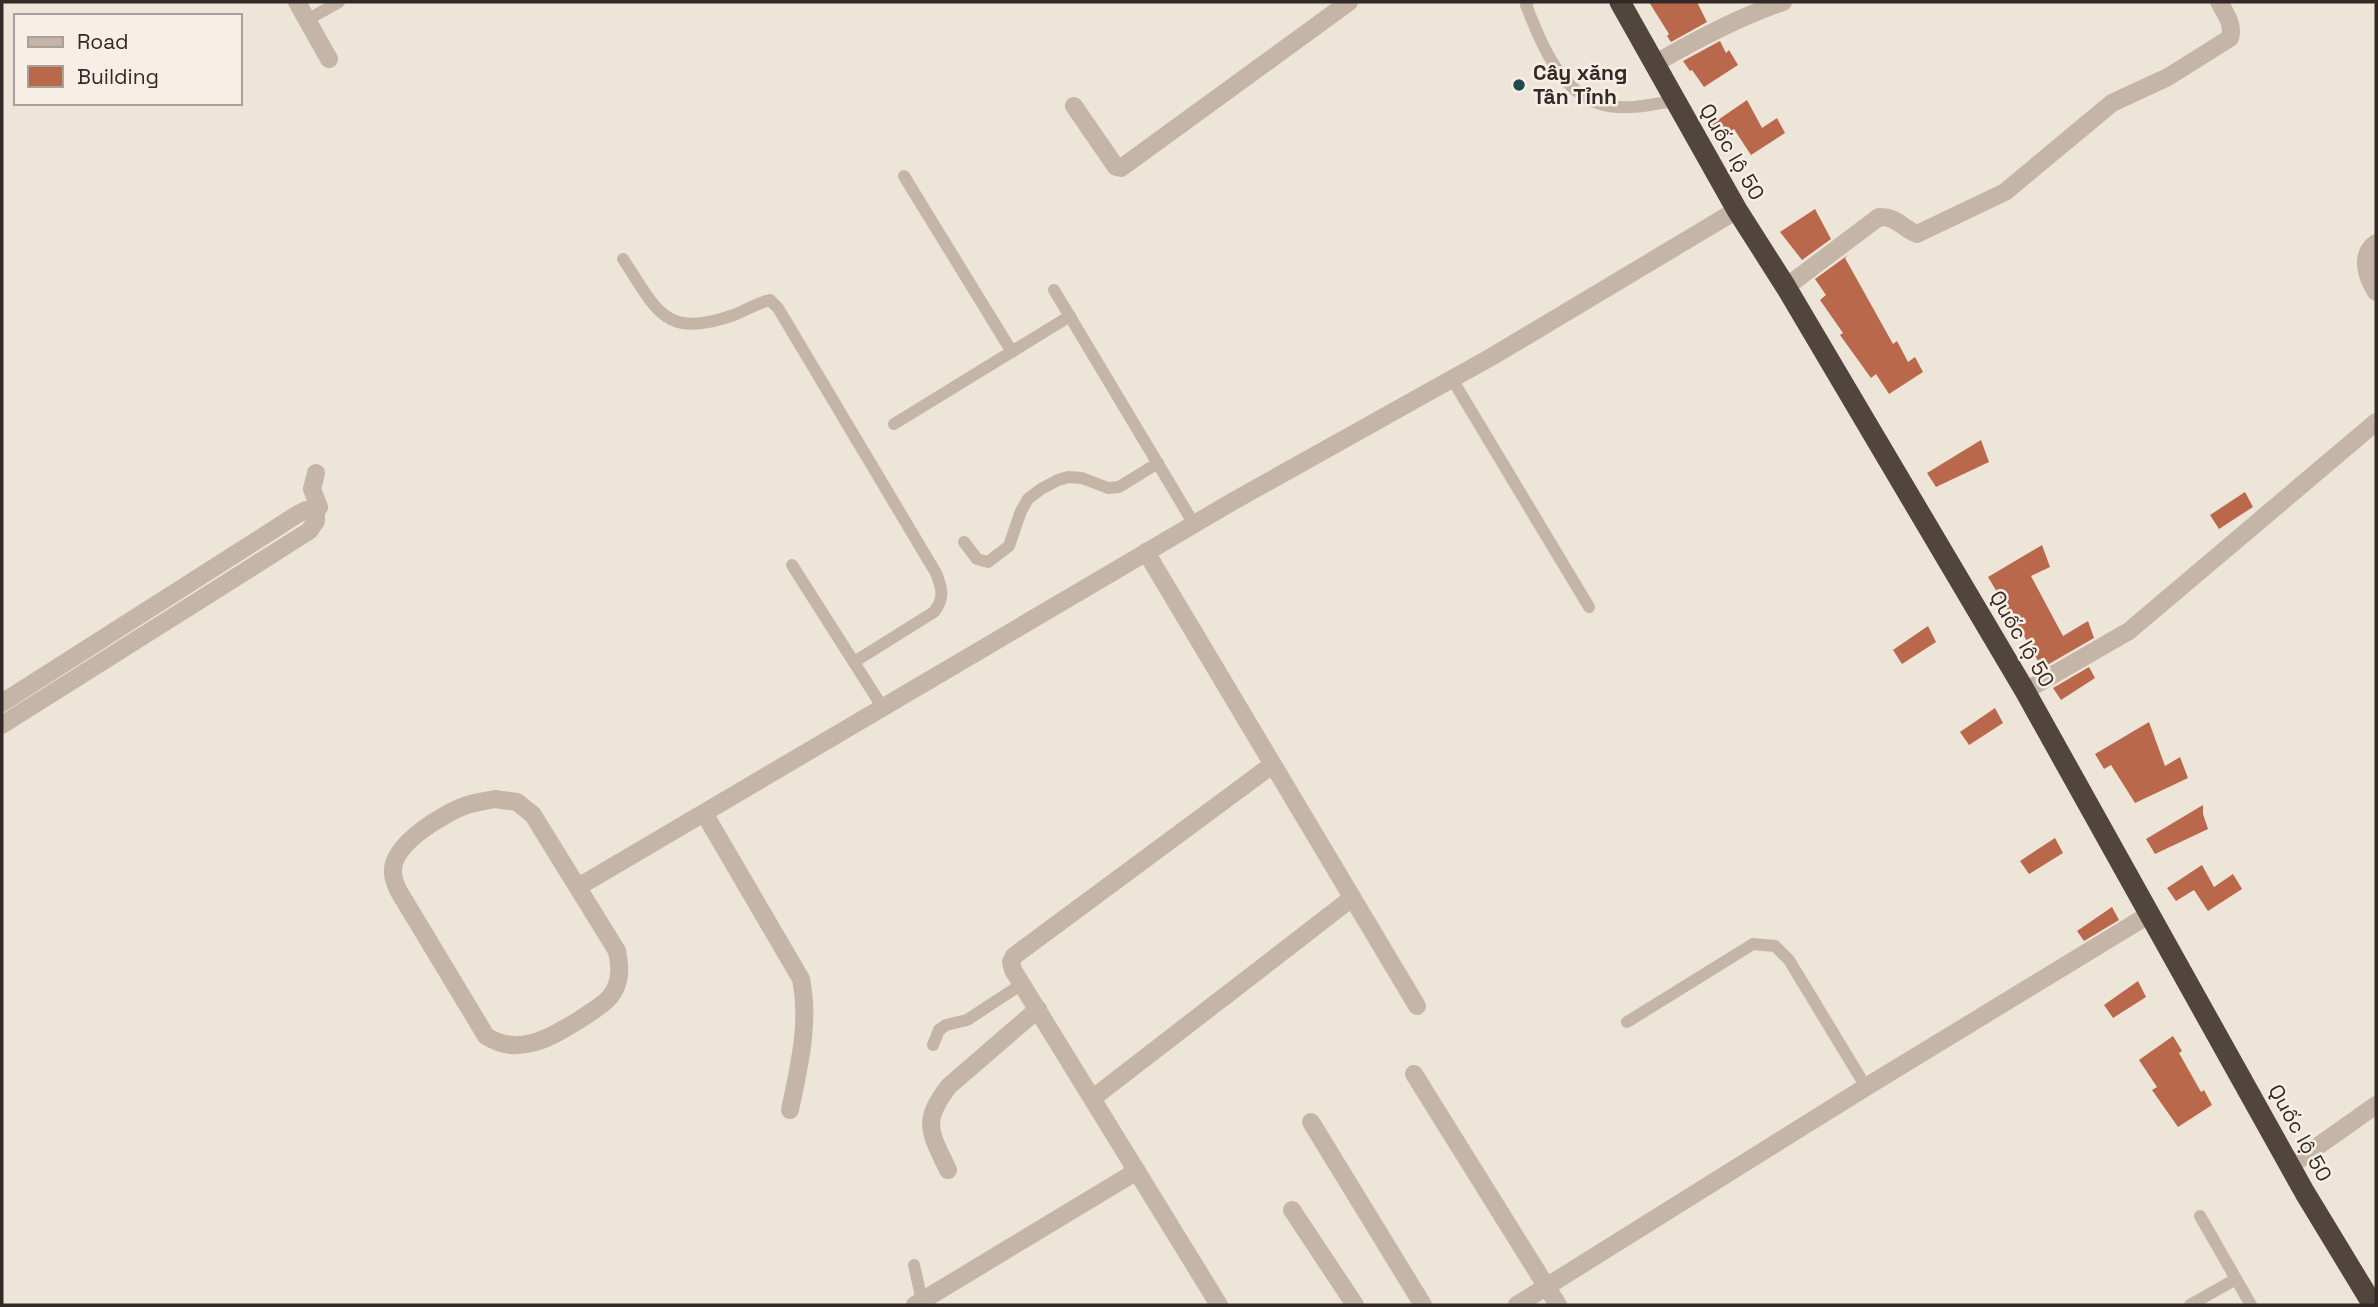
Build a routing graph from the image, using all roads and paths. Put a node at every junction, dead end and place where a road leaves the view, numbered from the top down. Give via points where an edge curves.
1 (297, 2) edge
2 (339, 2) edge
3 (1349, 2) edge
4 (1528, 2) edge
5 (1620, 2) edge
6 (1783, 2) edge
7 (2219, 2) edge
8 (1331, 7) edge
9 (307, 20) junction
10 (329, 59) dead end
11 (1654, 64) junction
12 (1674, 100) junction
13 (1074, 106) dead end
14 (904, 176) dead end
15 (1737, 210) junction
16 (2376, 243) edge
17 (623, 259) dead end
18 (1786, 287) junction
19 (1054, 290) dead end
20 (2376, 292) edge
21 (1070, 316) junction
22 (1012, 352) junction
23 (1452, 379) junction
24 (2376, 422) edge
25 (894, 424) dead end
26 (1158, 463) junction
27 (316, 472) dead end
28 (316, 511) junction
29 (1195, 524) junction
30 (964, 542) dead end
31 (1146, 552) junction
32 (792, 565) dead end
33 (1589, 607) dead end
34 (94, 644) junction
35 (106, 661) junction
36 (854, 662) junction
37 (2025, 691) junction
38 (2, 703) edge
39 (883, 708) junction
40 (2, 725) edge
41 (1272, 765) junction
42 (704, 813) junction
43 (578, 887) junction
44 (1352, 898) junction
45 (2150, 914) junction
46 (1022, 984) junction
47 (1417, 1006) dead end
48 (1038, 1009) junction
49 (1627, 1022) dead end
50 (933, 1045) dead end
51 (1414, 1074) dead end
52 (1866, 1087) junction
53 (1093, 1098) junction
54 (2376, 1105) edge
55 (790, 1110) dead end
56 (1311, 1122) dead end
57 (2290, 1166) junction
58 (948, 1170) dead end
59 (1137, 1171) junction
60 (1292, 1210) dead end
61 (2200, 1216) dead end
62 (914, 1265) dead end
63 (2236, 1279) junction
64 (1547, 1288) junction
65 (918, 1303) edge
66 (1219, 1305) edge
67 (1355, 1305) edge
68 (1423, 1305) edge
69 (1517, 1305) edge
70 (1558, 1305) edge
71 (2190, 1305) edge
72 (2251, 1305) edge
73 (2373, 1305) edge

1 - 9 street
2 - 9 lane
3 - 8 street
4 - 12 lane via 1538,35 1572,89 1608,106 1630,108
5 - 11 highway, Quốc lộ 50
6 - 11 street via 1749,13
7 - 18 street via 2229,20 2230,38 2168,77 2112,103 2005,192 1917,234 1897,220 1879,216
8 - 13 street via 1121,168
9 - 10 street
11 - 12 highway, Quốc lộ 50
12 - 15 highway, Quốc lộ 50
14 - 22 lane
15 - 18 highway, Quốc lộ 50
15 - 23 street
16 - 20 street via 2365,267
17 - 36 lane via 657,309 671,321 692,325 770,300 778,308 936,573 943,590 934,612
18 - 37 highway, Quốc lộ 50
19 - 21 lane
21 - 22 lane
21 - 26 lane
22 - 25 lane
23 - 29 street
23 - 33 lane
24 - 37 street via 2129,631
26 - 29 lane
26 - 30 lane via 1119,487 1068,477 1041,489 1021,511 1009,547 988,562 978,559
27 - 28 street via 312,489 319,507
28 - 34 street via 298,513
28 - 35 street via 309,531
29 - 31 street
31 - 39 street
31 - 41 street
32 - 36 lane
34 - 35 street
34 - 38 street
35 - 40 street
36 - 39 lane
37 - 45 highway, Quốc lộ 50
39 - 42 street
41 - 44 street
41 - 46 street via 1014,956 1013,971
42 - 43 street
42 - 55 street via 801,979 806,1001 804,1044
43 - 43 street via 617,951 621,968 615,989 600,1007 547,1040 507,1044 486,1035 398,890 393,873 400,853 427,825 495,799 517,802 533,815
44 - 47 street
44 - 53 street
45 - 52 street
45 - 57 highway, Quốc lộ 50
46 - 48 street
46 - 50 lane via 967,1020 946,1025
48 - 53 street
48 - 58 street via 941,1097 930,1129
49 - 52 lane via 1753,944 1775,946 1789,960
51 - 64 street
52 - 64 street
53 - 59 street
54 - 57 street
56 - 68 street
57 - 73 highway, Quốc lộ 50
59 - 65 street
59 - 66 street
60 - 67 street
61 - 63 lane
62 - 65 lane
63 - 71 lane
63 - 72 lane
64 - 69 street
64 - 70 street

